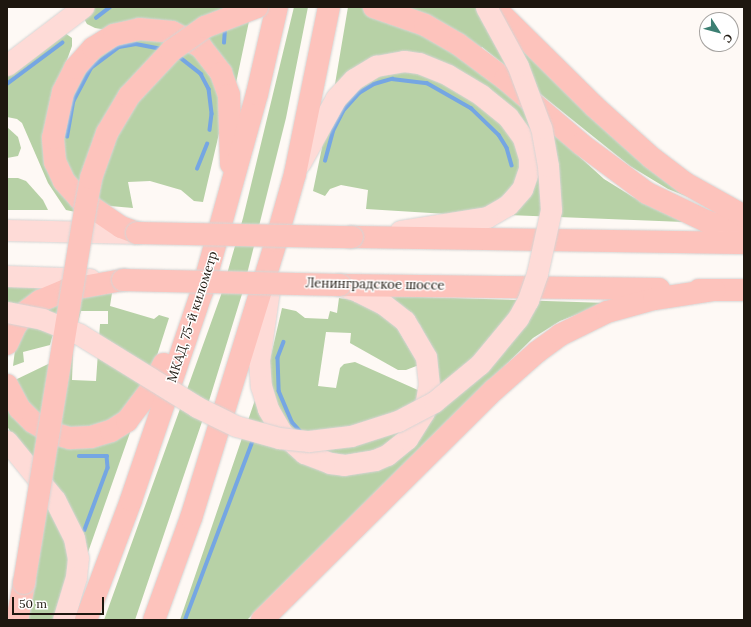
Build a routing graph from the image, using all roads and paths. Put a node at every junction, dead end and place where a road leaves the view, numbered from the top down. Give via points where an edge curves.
1 (83, 7) edge
2 (257, 7) edge
3 (277, 7) edge
4 (329, 7) edge
5 (374, 7) edge
6 (486, 7) edge
7 (494, 7) edge
8 (7, 65) edge
9 (295, 174) junction
10 (231, 195) junction
11 (744, 216) edge
12 (7, 230) edge
13 (137, 233) junction
14 (744, 234) edge
15 (352, 237) junction
16 (276, 241) junction
17 (744, 242) edge
18 (7, 276) edge
19 (123, 280) junction
20 (340, 285) junction
21 (714, 290) junction
22 (744, 290) edge
23 (202, 292) junction
24 (7, 312) edge
25 (7, 344) edge
26 (7, 385) edge
27 (7, 441) edge
28 (18, 620) edge
29 (64, 620) edge
30 (86, 620) edge
31 (154, 620) edge
32 (262, 620) edge

1 - 8 main road
2 - 28 highway, bridge via 205,27 170,51 137,86 107,133 92,178 85,210
3 - 10 highway, МКАД, 75-й километр
4 - 9 highway
5 - 14 highway via 425,26 474,56 580,144 647,193 706,222
6 - 24 main road, bridge via 518,66 541,128 548,166 551,210 537,274 528,300 518,318 480,364 434,402 398,421 350,436 309,441 279,438 236,426 209,414 79,334 42,319
7 - 11 highway via 594,106 652,158 685,183
9 - 15 main road via 336,98 364,72 389,63 419,63 448,75 500,110 523,138 529,158 526,180 516,198 500,211 468,222
9 - 16 highway
10 - 13 highway via 231,106 226,84 214,62 194,41 172,32 139,28 114,35 82,57 68,81 54,123 53,150 58,172 80,199 121,227
10 - 23 highway, МКАД, 75-й километр
12 - 13 main road
13 - 15 highway, bridge
15 - 17 highway
16 - 20 main road via 259,360 264,397 273,421 292,443 318,460 344,465 359,464 387,455 407,439 424,412 430,384 426,357 405,321 358,290
16 - 31 highway via 192,518
18 - 19 main road, Ленинградское шоссе
19 - 20 highway, Ленинградское шоссе, bridge
19 - 25 highway via 66,290 40,301 20,320
20 - 21 highway, Ленинградское шоссе
21 - 22 highway, Ленинградское шоссе
21 - 32 highway via 654,299 607,312 560,335 494,390
23 - 26 highway via 151,389 127,421 111,431 91,437 70,438 52,433 33,422 20,409
23 - 30 highway, МКАД, 75-й километр via 134,492
27 - 29 main road via 55,500 74,538 78,558 76,577

